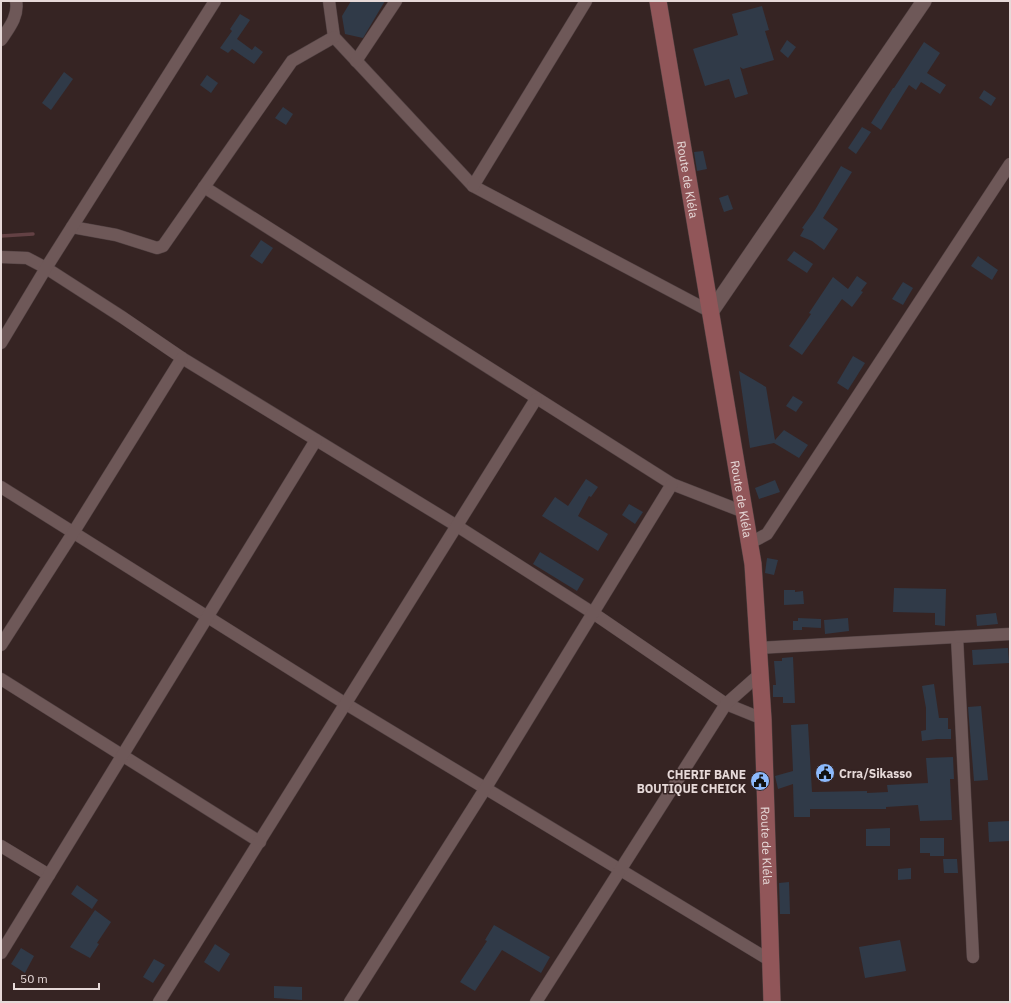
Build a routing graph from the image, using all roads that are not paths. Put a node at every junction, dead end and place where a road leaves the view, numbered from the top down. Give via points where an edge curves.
1 (16, 1) edge
2 (215, 1) edge
3 (329, 1) edge
4 (396, 1) edge
5 (586, 1) edge
6 (658, 1) edge
7 (924, 1) edge
8 (334, 37) junction
9 (1, 40) edge
10 (356, 61) junction
11 (1010, 164) edge
12 (473, 186) junction
13 (204, 187) junction
14 (72, 227) junction
15 (1, 257) edge
16 (46, 268) junction
17 (712, 312) junction
18 (1, 343) edge
19 (182, 358) junction
20 (536, 399) junction
21 (316, 440) junction
22 (672, 484) junction
23 (1, 487) edge
24 (744, 512) junction
25 (457, 526) junction
26 (73, 533) junction
27 (750, 543) junction
28 (593, 613) junction
29 (208, 617) junction
30 (1010, 634) edge
31 (957, 637) junction
32 (1, 645) edge
33 (759, 648) junction
34 (760, 673) junction
35 (1, 679) edge
36 (346, 704) junction
37 (726, 704) junction
38 (763, 719) junction
39 (122, 756) junction
40 (485, 789) junction
41 (260, 842) junction
42 (1, 846) edge
43 (619, 870) junction
44 (49, 875) junction
45 (1, 954) edge
46 (973, 957) dead end
47 (771, 961) junction
48 (159, 1002) edge
49 (350, 1002) edge
50 (536, 1002) edge
51 (772, 1002) edge

1 - 9 street via 17,12
2 - 14 street
3 - 8 street
4 - 10 street
5 - 12 street
6 - 17 main road, Route de Kléla
7 - 17 street
8 - 10 street
8 - 13 street via 292,61
10 - 12 street
11 - 27 street via 767,534
12 - 17 street
13 - 14 street via 164,246 157,248 116,235
13 - 20 street
14 - 16 street
15 - 16 street via 27,258
16 - 18 street
16 - 19 street
17 - 24 main road, Route de Kléla
19 - 21 street
19 - 26 street
20 - 22 street
20 - 25 street
21 - 25 street
21 - 29 street
22 - 24 street
22 - 28 street
23 - 26 street
24 - 27 main road, Route de Kléla
25 - 28 street
25 - 36 street
26 - 29 street
26 - 32 street
27 - 33 main road, Route de Kléla
28 - 37 street
28 - 40 street
29 - 36 street
29 - 39 street
30 - 31 street
31 - 33 street
31 - 46 street
33 - 34 main road, Route de Kléla
34 - 37 street
34 - 38 main road, Route de Kléla
35 - 39 street
36 - 40 street
36 - 41 street
37 - 38 street
37 - 43 street
38 - 47 main road, Route de Kléla
39 - 41 street
39 - 44 street
40 - 43 street
40 - 49 street
41 - 48 street
42 - 44 street
43 - 47 street
43 - 50 street
44 - 45 street
47 - 51 main road, Route de Kléla

